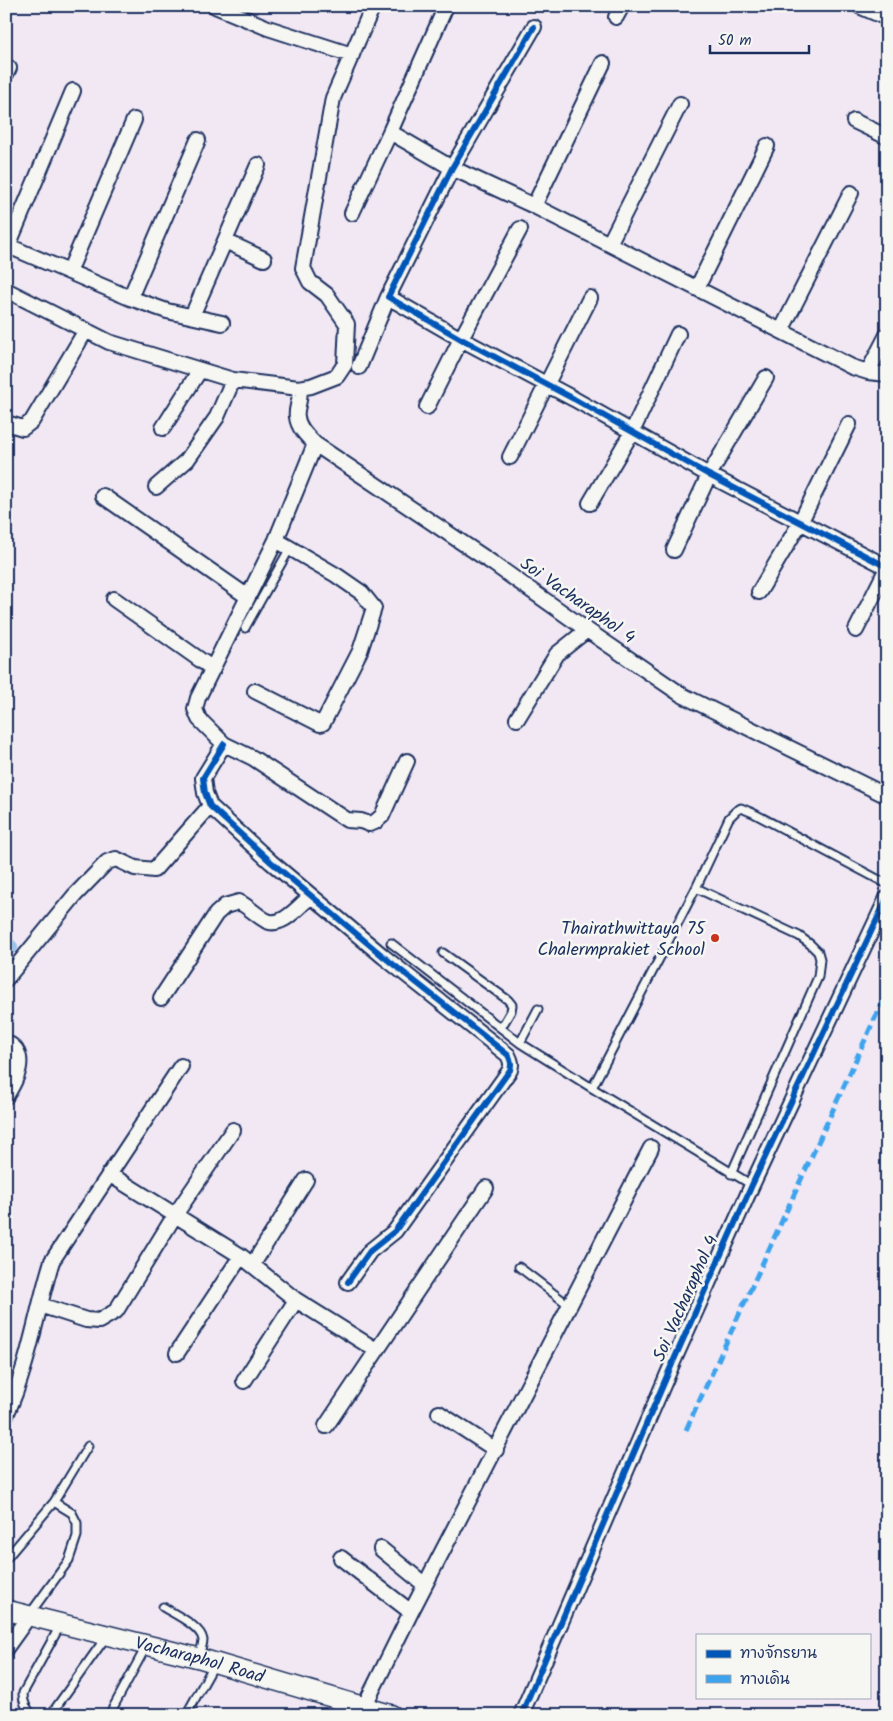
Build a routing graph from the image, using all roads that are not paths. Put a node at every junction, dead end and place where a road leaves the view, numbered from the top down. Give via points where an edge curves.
1 (215, 6) edge
2 (373, 6) edge
3 (446, 6) edge
4 (859, 6) edge
5 (887, 18) edge
6 (534, 27) dead end
7 (352, 56) junction
8 (603, 63) dead end
9 (73, 91) dead end
10 (680, 104) dead end
11 (134, 120) dead end
12 (854, 121) dead end
13 (390, 132) junction
14 (887, 137) edge
15 (198, 140) dead end
16 (767, 146) dead end
17 (258, 165) dead end
18 (452, 168) junction
19 (851, 192) dead end
20 (534, 206) junction
21 (352, 213) dead end
22 (520, 229) dead end
23 (225, 241) junction
24 (609, 244) junction
25 (7, 246) edge
26 (264, 259) dead end
27 (69, 272) junction
28 (697, 288) junction
29 (6, 290) edge
30 (388, 297) junction
31 (130, 298) junction
32 (590, 298) dead end
33 (192, 316) junction
34 (222, 323) dead end
35 (86, 330) junction
36 (781, 331) junction
37 (678, 334) dead end
38 (887, 335) edge
39 (461, 339) junction
40 (359, 367) dead end
41 (200, 370) junction
42 (868, 372) junction
43 (887, 374) edge
44 (766, 378) dead end
45 (234, 380) junction
46 (546, 385) junction
47 (299, 388) junction
48 (427, 407) dead end
49 (6, 423) edge
50 (849, 424) dead end
51 (163, 428) dead end
52 (632, 432) junction
53 (315, 444) junction
54 (510, 457) dead end
55 (709, 474) junction
56 (156, 487) dead end
57 (102, 496) dead end
58 (590, 502) dead end
59 (800, 523) junction
60 (276, 540) junction
61 (290, 548) junction
62 (674, 550) dead end
63 (887, 568) edge
64 (760, 592) dead end
65 (248, 597) junction
66 (114, 599) dead end
67 (246, 628) dead end
68 (587, 630) junction
69 (856, 630) dead end
70 (213, 669) junction
71 (255, 691) dead end
72 (517, 719) dead end
73 (224, 744) junction
74 (407, 761) dead end
75 (887, 796) edge
76 (210, 806) junction
77 (887, 884) edge
78 (696, 888) junction
79 (311, 896) junction
80 (887, 898) edge
81 (391, 943) dead end
82 (443, 953) dead end
83 (6, 979) edge
84 (161, 998) dead end
85 (538, 1009) dead end
86 (501, 1028) junction
87 (6, 1042) edge
88 (520, 1043) junction
89 (182, 1066) dead end
90 (592, 1088) junction
91 (6, 1096) edge
92 (233, 1130) dead end
93 (651, 1148) dead end
94 (109, 1174) junction
95 (731, 1174) junction
96 (306, 1180) dead end
97 (752, 1185) junction
98 (486, 1188) dead end
99 (175, 1215) junction
100 (241, 1256) junction
101 (253, 1264) junction
102 (519, 1267) dead end
103 (348, 1282) dead end
104 (296, 1300) junction
105 (40, 1304) junction
106 (570, 1306) junction
107 (376, 1350) junction
108 (178, 1353) dead end
109 (244, 1381) dead end
110 (439, 1413) dead end
111 (6, 1415) edge
112 (326, 1426) dead end
113 (88, 1446) dead end
114 (496, 1450) junction
115 (54, 1502) junction
116 (381, 1549) dead end
117 (341, 1558) dead end
118 (6, 1559) edge
119 (424, 1585) junction
120 (163, 1607) dead end
121 (6, 1610) edge
122 (410, 1612) junction
123 (29, 1616) junction
124 (62, 1624) junction
125 (108, 1635) junction
126 (147, 1645) junction
127 (6, 1648) edge
128 (207, 1660) junction
129 (364, 1707) junction
130 (34, 1715) edge
131 (49, 1715) edge
132 (109, 1715) edge
133 (186, 1715) edge
134 (392, 1715) edge
135 (521, 1715) edge

1 - 7 street
2 - 7 street
3 - 13 street
4 - 5 street
6 - 18 street
7 - 47 street via 333,98 303,268 310,282 327,295 347,324 344,364 336,376
8 - 20 street
9 - 25 street
10 - 24 street
11 - 27 street
12 - 14 street
13 - 18 street
13 - 21 street
15 - 31 street
16 - 28 street
17 - 23 street
18 - 20 street
18 - 30 street
19 - 36 street
20 - 24 street
22 - 39 street
23 - 26 street
23 - 33 street
24 - 28 street
25 - 27 street
27 - 31 street
28 - 36 street
29 - 35 street
30 - 39 street
30 - 40 street
31 - 33 street
32 - 46 street
33 - 34 street
35 - 41 street via 109,342
35 - 49 street via 32,421 23,428
36 - 42 street via 852,368
37 - 52 street
38 - 42 street
39 - 46 street
39 - 48 street
41 - 45 street
41 - 51 street
42 - 43 street
44 - 55 street
45 - 47 street
45 - 56 street via 217,417 187,460
46 - 52 street
46 - 54 street
47 - 53 street, Soi Vacharaphol 4 via 301,396 297,417 305,434
50 - 59 street
52 - 55 street
52 - 58 street
53 - 60 street
53 - 68 street, Soi Vacharaphol 4
55 - 59 street
55 - 62 street
57 - 65 street
59 - 63 street
59 - 64 street
60 - 61 street
60 - 65 street
61 - 67 lane
61 - 71 street via 362,593 374,608 360,651 323,723
63 - 69 street
65 - 70 street
66 - 70 street
68 - 72 street via 557,654
68 - 75 street, Soi Vacharaphol 4 via 682,695
70 - 73 street via 195,709 199,719
73 - 74 street via 253,758 347,820 369,824 382,816
73 - 76 street via 203,778
76 - 79 street
76 - 83 street via 154,870 135,868 116,859 107,862 75,895
77 - 78 lane via 741,808 729,818
78 - 90 lane
78 - 95 lane via 799,936 818,952 820,959 818,977
79 - 84 street via 276,923 267,922 239,902 225,906 216,914
79 - 103 street via 508,1056 511,1065 395,1231 370,1251
80 - 97 street, Soi Vacharaphol 4
81 - 86 lane
82 - 86 lane via 512,1005
85 - 88 lane
86 - 88 lane
87 - 91 street via 15,1048 19,1057 14,1084
88 - 90 lane
89 - 94 street
90 - 95 lane
92 - 99 street
93 - 106 street
94 - 99 street
94 - 105 street via 52,1261
95 - 97 lane
96 - 101 street
97 - 135 street, Soi Vacharaphol 4
98 - 107 street
99 - 100 street
99 - 105 street via 116,1311 99,1321 86,1320
100 - 101 street
100 - 108 street
101 - 104 street
102 - 106 lane
104 - 107 street
104 - 109 street
105 - 111 street via 28,1356
106 - 114 street
107 - 112 street
110 - 114 street
113 - 115 lane
114 - 119 street
115 - 118 lane
115 - 123 lane via 72,1513 77,1523 77,1536 69,1560
116 - 119 street
117 - 122 street
119 - 122 street
120 - 128 lane via 200,1633
121 - 123 street, Vacharaphol Road
122 - 129 street
123 - 124 street, Vacharaphol Road
123 - 127 street
124 - 125 street, Vacharaphol Road
124 - 130 lane via 23,1693 27,1709
125 - 126 street, Vacharaphol Road
125 - 131 lane
126 - 128 street, Vacharaphol Road
126 - 132 lane
128 - 129 street, Vacharaphol Road
128 - 133 lane
129 - 134 street, Vacharaphol Road

